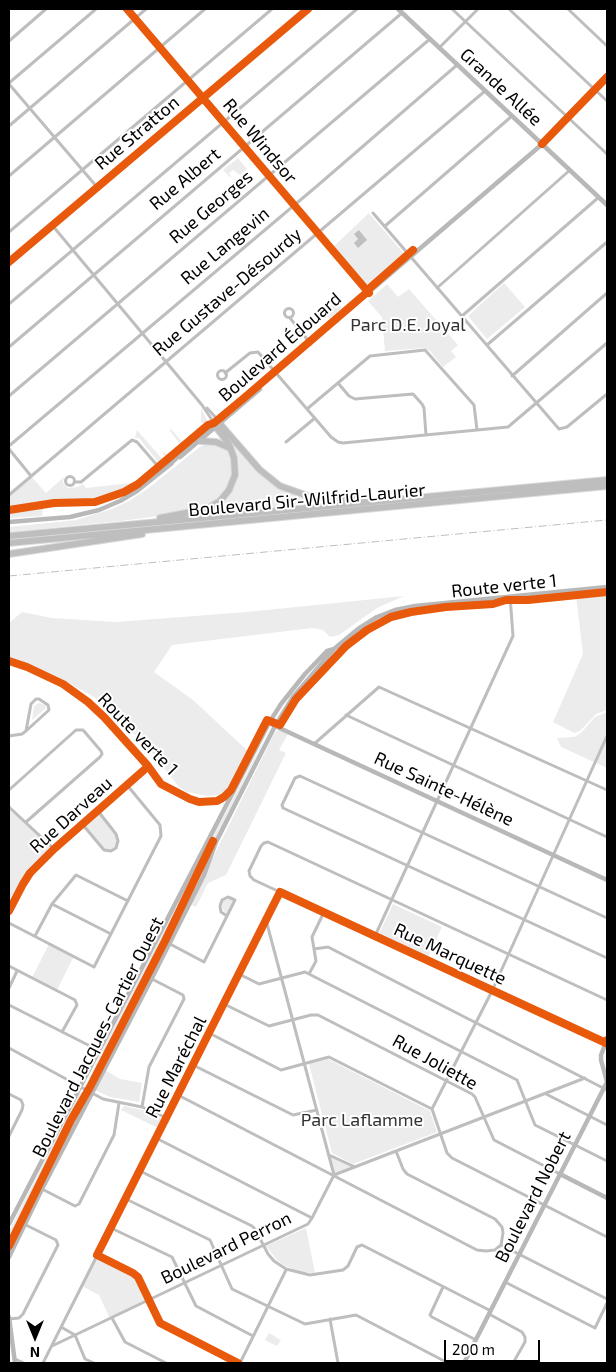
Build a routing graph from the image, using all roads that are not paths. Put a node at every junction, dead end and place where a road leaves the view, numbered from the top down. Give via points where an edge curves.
1 (46, 9) edge
2 (96, 9) edge
3 (127, 9) edge
4 (146, 9) edge
5 (205, 9) edge
6 (272, 9) edge
7 (308, 9) edge
8 (357, 9) edge
9 (398, 9) edge
10 (452, 9) edge
11 (478, 9) edge
12 (509, 9) edge
13 (568, 9) edge
14 (402, 13) junction
15 (135, 18) junction
16 (466, 21) junction
17 (430, 39) junction
18 (9, 40) edge
19 (607, 46) edge
20 (160, 47) junction
21 (440, 48) junction
22 (458, 65) junction
23 (607, 77) edge
24 (188, 79) junction
25 (9, 84) edge
26 (595, 90) junction
27 (485, 91) junction
28 (203, 97) junction
29 (607, 101) edge
30 (29, 108) junction
31 (512, 116) junction
32 (568, 117) junction
33 (224, 120) junction
34 (9, 126) edge
35 (54, 137) junction
36 (542, 144) junction
37 (245, 147) junction
38 (607, 154) edge
39 (82, 169) junction
40 (570, 170) junction
41 (9, 176) edge
42 (269, 176) junction
43 (97, 187) junction
44 (599, 197) junction
45 (607, 205) edge
46 (294, 206) junction
47 (373, 213) dead end
48 (52, 225) junction
49 (385, 226) junction
50 (9, 232) edge
51 (318, 233) junction
52 (607, 242) edge
53 (72, 250) junction
54 (411, 256) junction
55 (9, 262) edge
56 (93, 276) junction
57 (437, 288) junction
58 (370, 292) junction
59 (607, 293) edge
60 (9, 304) edge
61 (117, 304) junction
62 (462, 316) junction
63 (290, 318) dead end
64 (142, 334) junction
65 (310, 343) junction
66 (607, 343) edge
67 (486, 345) junction
68 (9, 347) edge
69 (166, 362) junction
70 (226, 373) dead end
71 (276, 373) junction
72 (512, 376) junction
73 (338, 383) junction
74 (607, 394) edge
75 (9, 396) edge
76 (536, 404) junction
77 (307, 409) junction
78 (315, 418) junction
79 (217, 424) junction
80 (477, 430) junction
81 (426, 435) junction
82 (201, 441) junction
83 (286, 442) dead end
84 (9, 448) edge
85 (230, 448) junction
86 (169, 465) junction
87 (162, 471) junction
88 (31, 476) junction
89 (607, 480) edge
90 (74, 482) dead end
91 (607, 486) edge
92 (9, 495) edge
93 (376, 502) junction
94 (9, 523) edge
95 (124, 525) junction
96 (177, 527) junction
97 (9, 536) edge
98 (9, 543) edge
99 (9, 554) edge
100 (607, 587) edge
101 (510, 596) junction
102 (334, 649) junction
103 (346, 716) junction
104 (269, 723) junction
105 (275, 726) junction
106 (471, 728) junction
107 (26, 731) junction
108 (9, 736) edge
109 (607, 736) edge
110 (314, 744) junction
111 (454, 765) junction
112 (144, 770) dead end
113 (587, 781) junction
114 (127, 785) junction
115 (9, 790) edge
116 (607, 790) edge
117 (438, 800) junction
118 (9, 807) edge
119 (98, 811) junction
120 (570, 819) junction
121 (26, 822) junction
122 (83, 825) junction
123 (423, 833) junction
124 (607, 837) edge
125 (54, 849) junction
126 (553, 854) junction
127 (408, 865) junction
128 (607, 880) edge
129 (538, 886) junction
130 (280, 892) junction
131 (392, 900) junction
132 (128, 901) junction
133 (52, 904) junction
134 (9, 911) edge
135 (324, 912) junction
136 (228, 916) junction
137 (607, 918) edge
138 (524, 919) junction
139 (266, 920) junction
140 (9, 923) edge
141 (111, 934) junction
142 (35, 936) junction
143 (375, 936) junction
144 (169, 943) junction
145 (314, 949) junction
146 (508, 954) junction
147 (607, 958) edge
148 (9, 966) edge
149 (17, 971) junction
150 (239, 974) junction
151 (309, 974) junction
152 (152, 978) junction
153 (282, 979) junction
154 (9, 988) edge
155 (492, 991) junction
156 (607, 1000) edge
157 (224, 1004) junction
158 (9, 1005) edge
159 (293, 1020) junction
160 (476, 1023) junction
161 (62, 1032) junction
162 (209, 1033) junction
163 (607, 1042) edge
164 (9, 1048) edge
165 (98, 1050) junction
166 (461, 1052) junction
167 (304, 1063) junction
168 (193, 1065) junction
169 (585, 1078) junction
170 (446, 1080) junction
171 (79, 1087) junction
172 (605, 1089) edge
173 (9, 1094) edge
174 (91, 1094) junction
175 (546, 1094) junction
176 (178, 1095) junction
177 (526, 1101) junction
178 (119, 1103) junction
179 (142, 1107) junction
180 (432, 1109) junction
181 (316, 1110) junction
182 (589, 1116) junction
183 (167, 1118) junction
184 (483, 1118) junction
185 (607, 1125) edge
186 (440, 1134) junction
187 (9, 1136) edge
188 (156, 1138) junction
189 (575, 1145) junction
190 (396, 1151) junction
191 (328, 1154) junction
192 (607, 1161) edge
193 (355, 1167) junction
194 (140, 1171) junction
195 (560, 1174) junction
196 (334, 1175) junction
197 (42, 1189) junction
198 (607, 1198) edge
199 (126, 1199) junction
200 (544, 1205) junction
201 (312, 1218) junction
202 (9, 1224) edge
203 (24, 1224) junction
204 (111, 1228) junction
205 (607, 1237) edge
206 (501, 1245) junction
207 (263, 1246) junction
208 (519, 1254) junction
209 (98, 1255) junction
210 (9, 1257) edge
211 (222, 1266) junction
212 (286, 1270) junction
213 (505, 1282) junction
214 (185, 1283) junction
215 (443, 1287) junction
216 (607, 1299) edge
217 (149, 1300) junction
218 (607, 1304) edge
219 (268, 1306) junction
220 (490, 1312) junction
221 (112, 1318) junction
222 (9, 1319) edge
223 (330, 1319) junction
224 (61, 1327) junction
225 (75, 1335) junction
226 (253, 1336) junction
227 (476, 1340) junction
228 (52, 1346) junction
229 (15, 1361) edge
230 (24, 1363) edge
231 (43, 1363) edge
232 (94, 1363) edge
233 (166, 1363) edge
234 (239, 1363) edge
235 (338, 1363) edge
236 (448, 1363) edge
237 (464, 1363) edge
238 (514, 1363) edge

1 - 18 street
2 - 25 street
3 - 15 street, Rue Windsor
4 - 15 street
5 - 20 street
6 - 24 street
7 - 28 street, Rue Stratton
8 - 33 street
9 - 14 main road, Grande Allée
10 - 16 street
11 - 16 street
12 - 26 street
13 - 19 street
14 - 17 main road, Grande Allée
14 - 37 street, Rue Albert
15 - 20 street, Rue Windsor
15 - 30 street
16 - 21 street
16 - 32 street
17 - 21 main road, Grande Allée
17 - 42 street, Rue Georges
20 - 24 street, Rue Windsor
20 - 35 street
21 - 22 main road, Grande Allée
22 - 27 main road, Grande Allée
22 - 46 street, Rue Langevin
23 - 26 main road, Boulevard Édouard
24 - 28 street, Rue Windsor
24 - 39 street
25 - 30 street
26 - 29 street
26 - 32 main road, Boulevard Édouard
27 - 31 main road, Grande Allée
27 - 51 street, Rue Gustave-Désourdy
28 - 33 street, Rue Windsor
28 - 43 street, Rue Stratton
30 - 34 street
30 - 35 street
31 - 36 main road, Grande Allée
31 - 49 street
32 - 36 main road, Boulevard Édouard
32 - 38 street
33 - 37 street, Rue Windsor
33 - 53 street
35 - 39 street
35 - 41 street
36 - 40 main road, Grande Allée
36 - 54 main road, Boulevard Édouard
37 - 42 street, Rue Windsor
37 - 56 street, Rue Albert
39 - 43 street
39 - 50 street
40 - 44 main road, Grande Allée
40 - 57 street
42 - 46 street, Rue Windsor
42 - 61 street, Rue Georges
43 - 48 street, Rue Stratton
44 - 45 main road, Grande Allée
44 - 62 street
46 - 51 street, Rue Windsor
46 - 64 street, Rue Langevin
47 - 49 street
48 - 53 street
48 - 55 street, Rue Stratton
49 - 54 street
51 - 58 street, Rue Windsor
51 - 69 street, Rue Gustave-Désourdy
52 - 67 street
53 - 56 street
53 - 60 street
54 - 57 street
54 - 58 main road, Boulevard Édouard
56 - 61 street
56 - 68 street, Rue Albert
57 - 62 street
58 - 65 main road, Boulevard Édouard
59 - 72 street
61 - 64 street
61 - 75 street, Rue Georges
62 - 67 street
63 - 65 street
64 - 69 street
64 - 84 street, Rue Langevin
65 - 71 main road, Boulevard Édouard
66 - 76 street
67 - 72 street
69 - 79 street
69 - 88 street, Rue Gustave-Désourdy
70 - 71 street via 254,352 261,354
71 - 77 street
71 - 79 main road, Boulevard Édouard
72 - 76 street
73 - 77 street
73 - 80 street via 370,356 425,350 474,405
73 - 81 street via 355,399 413,394 424,408
74 - 76 street via 567,427 559,429
76 - 80 street via 508,427
77 - 78 street
78 - 81 street via 332,438 343,443
78 - 83 street
79 - 82 main road, Boulevard Édouard
79 - 85 highway
79 - 86 main road, Boulevard Édouard
79 - 93 highway via 258,468 283,487 311,496
80 - 81 street
82 - 85 highway via 219,442
82 - 86 main road, Boulevard Édouard
84 - 88 street
85 - 95 highway via 235,461 235,476 218,503 201,511
86 - 87 main road, Boulevard Édouard
87 - 90 street via 138,442 132,440 81,482
87 - 94 main road, Boulevard Édouard via 137,491 104,508 70,517
88 - 92 street, Rue Gustave-Désourdy
89 - 93 highway, Boulevard Sir-Wilfrid-Laurier
91 - 96 highway, Boulevard Sir-Wilfrid-Laurier
93 - 95 highway, Boulevard Sir-Wilfrid-Laurier
95 - 97 highway, Boulevard Sir-Wilfrid-Laurier
96 - 98 highway, Boulevard Sir-Wilfrid-Laurier
96 - 99 highway
100 - 101 main road, Boulevard Jacques-Cartier Ouest
101 - 102 main road, Boulevard Jacques-Cartier Ouest via 394,610 376,617
101 - 106 street via 513,636
102 - 104 main road, Boulevard Jacques-Cartier Ouest via 327,651 304,674
102 - 105 main road, Boulevard Jacques-Cartier Ouest via 293,697
103 - 106 street via 379,687
103 - 110 street
103 - 111 street
104 - 105 main road, Rue Sainte-Hélène
104 - 165 main road, Boulevard Jacques-Cartier Ouest
105 - 110 main road, Rue Sainte-Hélène
105 - 144 main road, Boulevard Jacques-Cartier Ouest
106 - 111 street
106 - 113 street
107 - 107 street via 49,710 48,705 39,699 32,704
107 - 108 street
109 - 113 street
110 - 117 main road, Rue Sainte-Hélène
111 - 117 street
111 - 120 street
112 - 114 street, Rue Darveau
113 - 116 street
113 - 120 street
114 - 119 street, Rue Darveau
114 - 132 street via 160,825 162,833
115 - 121 street via 76,730 83,730 100,750 100,757
117 - 123 street
117 - 126 main road, Rue Sainte-Hélène
118 - 121 street
119 - 122 street, Rue Darveau
119 - 122 street via 116,834 116,848 104,850
120 - 124 street
120 - 126 street
121 - 125 street
122 - 125 street, Rue Darveau
123 - 127 street
123 - 127 street via 300,776 295,778 289,790 282,805 284,808
123 - 129 street
125 - 134 street, Rue Darveau via 23,884
126 - 128 main road, Rue Sainte-Hélène
126 - 129 street
127 - 131 street
127 - 138 street
129 - 137 street
129 - 138 street
130 - 131 street, Rue Marquette via 250,876 254,859 261,846 268,842
130 - 135 street, Rue Marquette
130 - 139 street, Rue Maréchal
131 - 143 street
131 - 146 street
132 - 133 street via 76,875
132 - 141 street
133 - 141 street
133 - 142 street
135 - 143 street, Rue Marquette
135 - 145 street via 312,937
136 - 136 street via 235,900 228,897 220,906
136 - 144 street via 204,962
138 - 146 street
138 - 147 street
139 - 150 street, Rue Maréchal
139 - 153 street
140 - 142 street
141 - 142 street via 94,967
143 - 155 street, Rue Marquette
144 - 152 main road, Boulevard Jacques-Cartier Ouest
145 - 151 street via 316,961
145 - 160 street via 328,947
146 - 155 street
146 - 156 street
148 - 149 street
149 - 154 street
149 - 161 street via 75,1000 76,1005
150 - 153 street via 259,984
150 - 157 street, Rue Maréchal
151 - 153 street via 305,972
151 - 166 street
152 - 174 main road, Boulevard Jacques-Cartier Ouest
152 - 179 street via 183,995 184,999 149,1067
153 - 159 street
155 - 160 street
155 - 163 street, Rue Marquette
157 - 159 street, Rue Joliette via 266,1025
157 - 162 street, Rue Maréchal
158 - 161 street
159 - 167 street
159 - 170 street, Rue Joliette via 318,1015
160 - 166 street
160 - 169 street
161 - 165 street
162 - 167 street via 281,1070
162 - 168 street, Rue Maréchal
163 - 172 main road via 601,1054
164 - 171 street
165 - 171 main road, Boulevard Jacques-Cartier Ouest
166 - 170 street
166 - 177 street via 517,1080
167 - 180 street via 329,1056
167 - 181 street
168 - 176 street, Rue Maréchal
168 - 181 street via 293,1115
169 - 172 street
169 - 175 street
170 - 180 street
170 - 184 street, Rue Joliette via 474,1095
171 - 174 street
171 - 202 main road, Boulevard Jacques-Cartier Ouest
172 - 182 main road, Boulevard Nobert
173 - 187 street via 21,1100 23,1105
174 - 178 street
174 - 197 main road, Boulevard Jacques-Cartier Ouest
175 - 177 street
175 - 182 street
176 - 183 street, Rue Maréchal
176 - 196 street
177 - 184 street
177 - 189 street via 535,1125
178 - 179 street
178 - 197 street via 114,1135 80,1204 75,1206
179 - 183 street
180 - 186 street
181 - 191 street
182 - 185 street
182 - 189 main road, Boulevard Nobert
183 - 188 street, Rue Maréchal
184 - 186 street
184 - 195 street, Rue Joliette via 495,1141
186 - 190 street
186 - 200 street via 452,1158
188 - 194 street, Rue Maréchal
188 - 201 street
189 - 192 street
189 - 195 main road, Boulevard Nobert
190 - 193 street
190 - 206 street via 407,1174 495,1219 502,1227
191 - 193 street
191 - 196 street
193 - 196 street
194 - 199 street, Rue Maréchal
194 - 207 street via 252,1226
195 - 198 main road, Rue Joliette
195 - 200 main road, Boulevard Nobert
196 - 201 street, Boulevard Perron
196 - 206 street via 477,1250 495,1250
197 - 203 main road, Boulevard Jacques-Cartier Ouest
199 - 204 street, Rue Maréchal
199 - 211 street via 210,1240
200 - 205 street
200 - 208 main road, Boulevard Nobert
201 - 207 street, Boulevard Perron via 308,1224
203 - 210 main road, Boulevard Jacques-Cartier Ouest
203 - 222 street via 56,1240 58,1245 23,1314
204 - 209 street, Rue Maréchal
204 - 214 street via 172,1257
206 - 208 street
207 - 211 street, Boulevard Perron
207 - 212 street
208 - 213 main road, Boulevard Nobert
208 - 216 street
209 - 217 street via 133,1273
209 - 224 street, Rue Maréchal
211 - 214 street, Boulevard Perron
211 - 219 street via 232,1288
212 - 215 street via 310,1276 343,1270 357,1247 362,1245
212 - 219 street
213 - 218 street via 595,1328
213 - 220 main road, Boulevard Nobert
214 - 217 street, Boulevard Perron
214 - 226 street via 196,1306
215 - 220 street
215 - 227 street via 430,1315
217 - 221 street, Boulevard Perron
217 - 234 street via 160,1323
219 - 223 street via 305,1324
219 - 226 street
220 - 227 main road, Boulevard Nobert
220 - 238 street via 525,1337
221 - 225 street, Boulevard Perron
221 - 233 street via 125,1342
222 - 229 main road
223 - 235 street
223 - 236 street via 356,1315
224 - 225 street
224 - 228 street, Rue Maréchal
225 - 228 street, Boulevard Perron
225 - 232 street via 85,1359
226 - 234 street
227 - 237 main road, Boulevard Nobert
228 - 231 street, Rue Maréchal
229 - 230 street

